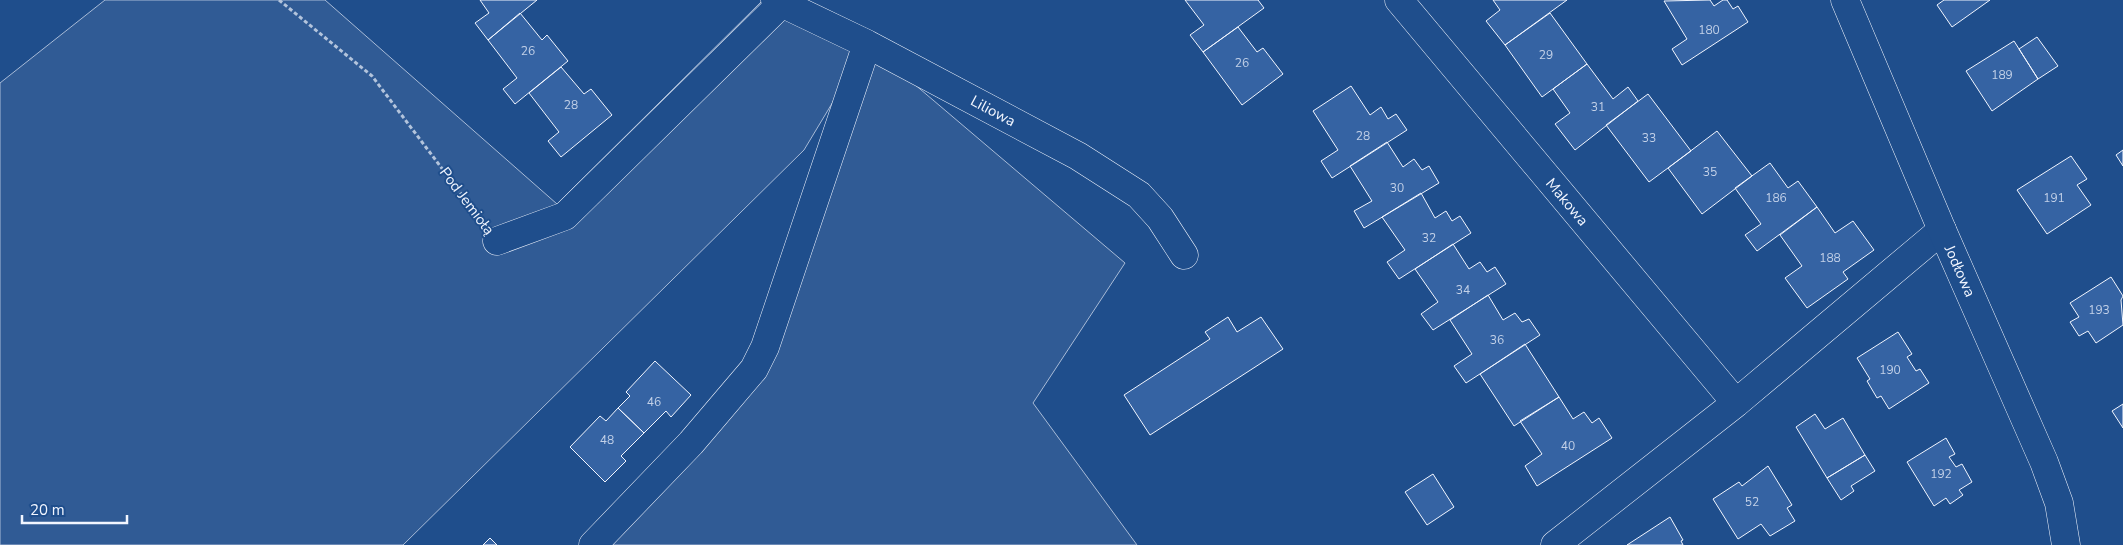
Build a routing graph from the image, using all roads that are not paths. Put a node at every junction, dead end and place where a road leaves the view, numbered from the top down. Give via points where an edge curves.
1 (1399, 0) edge
2 (1845, 0) edge
3 (779, 2) edge
4 (867, 44) junction
5 (1942, 230) junction
6 (497, 241) road end
7 (1184, 255) dead end
8 (1736, 403) junction
9 (593, 545) edge
10 (1555, 545) edge
11 (2066, 545) edge

1 - 8 street, Makowa
2 - 5 street, Jodłowa
3 - 4 street, Liliowa
3 - 6 street, Pod Jemiołą via 565,216
4 - 7 street, Liliowa via 1078,156 1139,196 1160,218
4 - 9 street via 765,347 754,369 691,444
5 - 8 street
5 - 11 street, Jodłowa via 2044,462 2059,503
8 - 10 street

